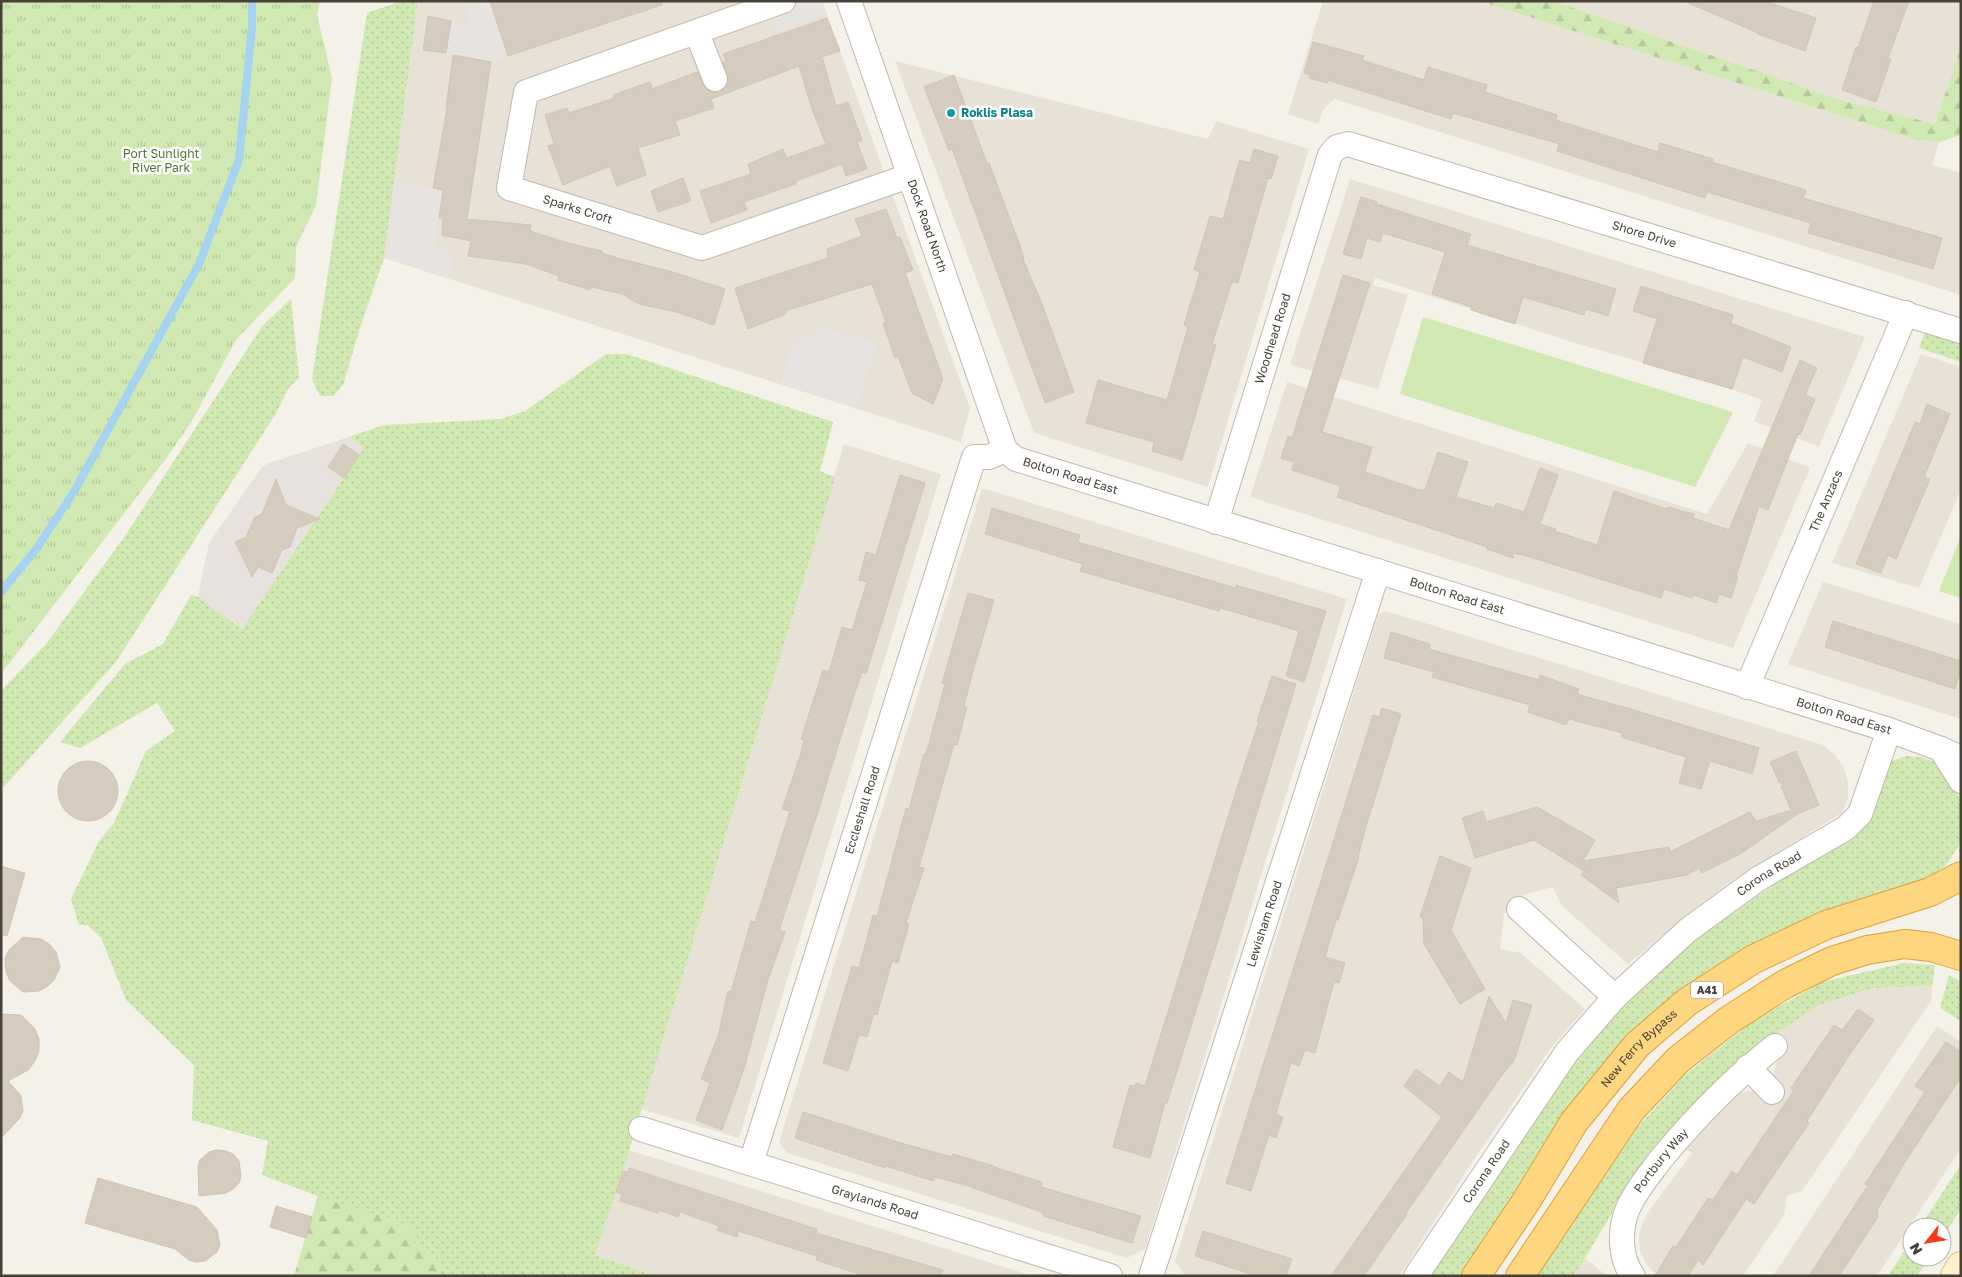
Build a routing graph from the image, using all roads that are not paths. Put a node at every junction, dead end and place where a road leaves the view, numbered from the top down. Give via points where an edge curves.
1 (783, 1) edge
2 (849, 1) edge
3 (697, 33) junction
4 (715, 79) dead end
5 (1330, 155) joint
6 (910, 176) junction
7 (1906, 313) junction
8 (1961, 331) edge
9 (1005, 450) junction
10 (1216, 522) junction
11 (1378, 571) junction
12 (1747, 688) junction
13 (1889, 730) junction
14 (1951, 753) edge
15 (1961, 781) edge
16 (1961, 876) edge
17 (1519, 909) dead end
18 (1961, 956) edge
19 (1615, 997) junction
20 (1775, 1046) dead end
21 (1748, 1067) junction
22 (1772, 1092) dead end
23 (641, 1129) dead end
24 (751, 1163) junction
25 (1961, 1266) edge
26 (1110, 1276) edge
27 (1151, 1276) edge
28 (1416, 1276) edge
29 (1476, 1276) edge
30 (1520, 1276) edge
31 (1633, 1276) edge
32 (1955, 1276) edge

1 - 3 street, Sparks Croft
2 - 6 street, Dock Road North
3 - 4 street
3 - 6 street, Sparks Croft via 526,92 509,188 702,248
5 - 7 street, Shore Drive via 1337,147 1348,144
5 - 10 street, Woodhead Road
6 - 9 street, Dock Road North
7 - 8 street, Shore Drive
7 - 12 street, The Anzacs
9 - 10 street, Bolton Road East via 1016,459
9 - 24 street, Eccleshall Road via 989,457 974,457
10 - 11 street, Bolton Road East
11 - 12 street, Bolton Road East
11 - 27 street, Lewisham Road
12 - 13 street, Bolton Road East
13 - 14 street, Bolton Road East
13 - 19 street, Corona Road via 1860,814 1846,828 1758,880 1688,930
14 - 15 street, Bolton Road East
16 - 29 highway, New Ferry Bypass / A41 via 1930,892 1826,925 1752,960 1687,1002 1637,1044 1574,1122
17 - 19 street
18 - 30 highway via 1931,947 1905,944 1867,950 1832,961 1784,984 1729,1020 1678,1060 1631,1110
19 - 28 street, Corona Road via 1567,1052
20 - 21 street, Portbury Way
21 - 22 street
21 - 31 street, Portbury Way via 1679,1137 1638,1189 1628,1209 1623,1230 1626,1268
23 - 24 street, Graylands Road
24 - 26 street, Graylands Road
25 - 32 main road

